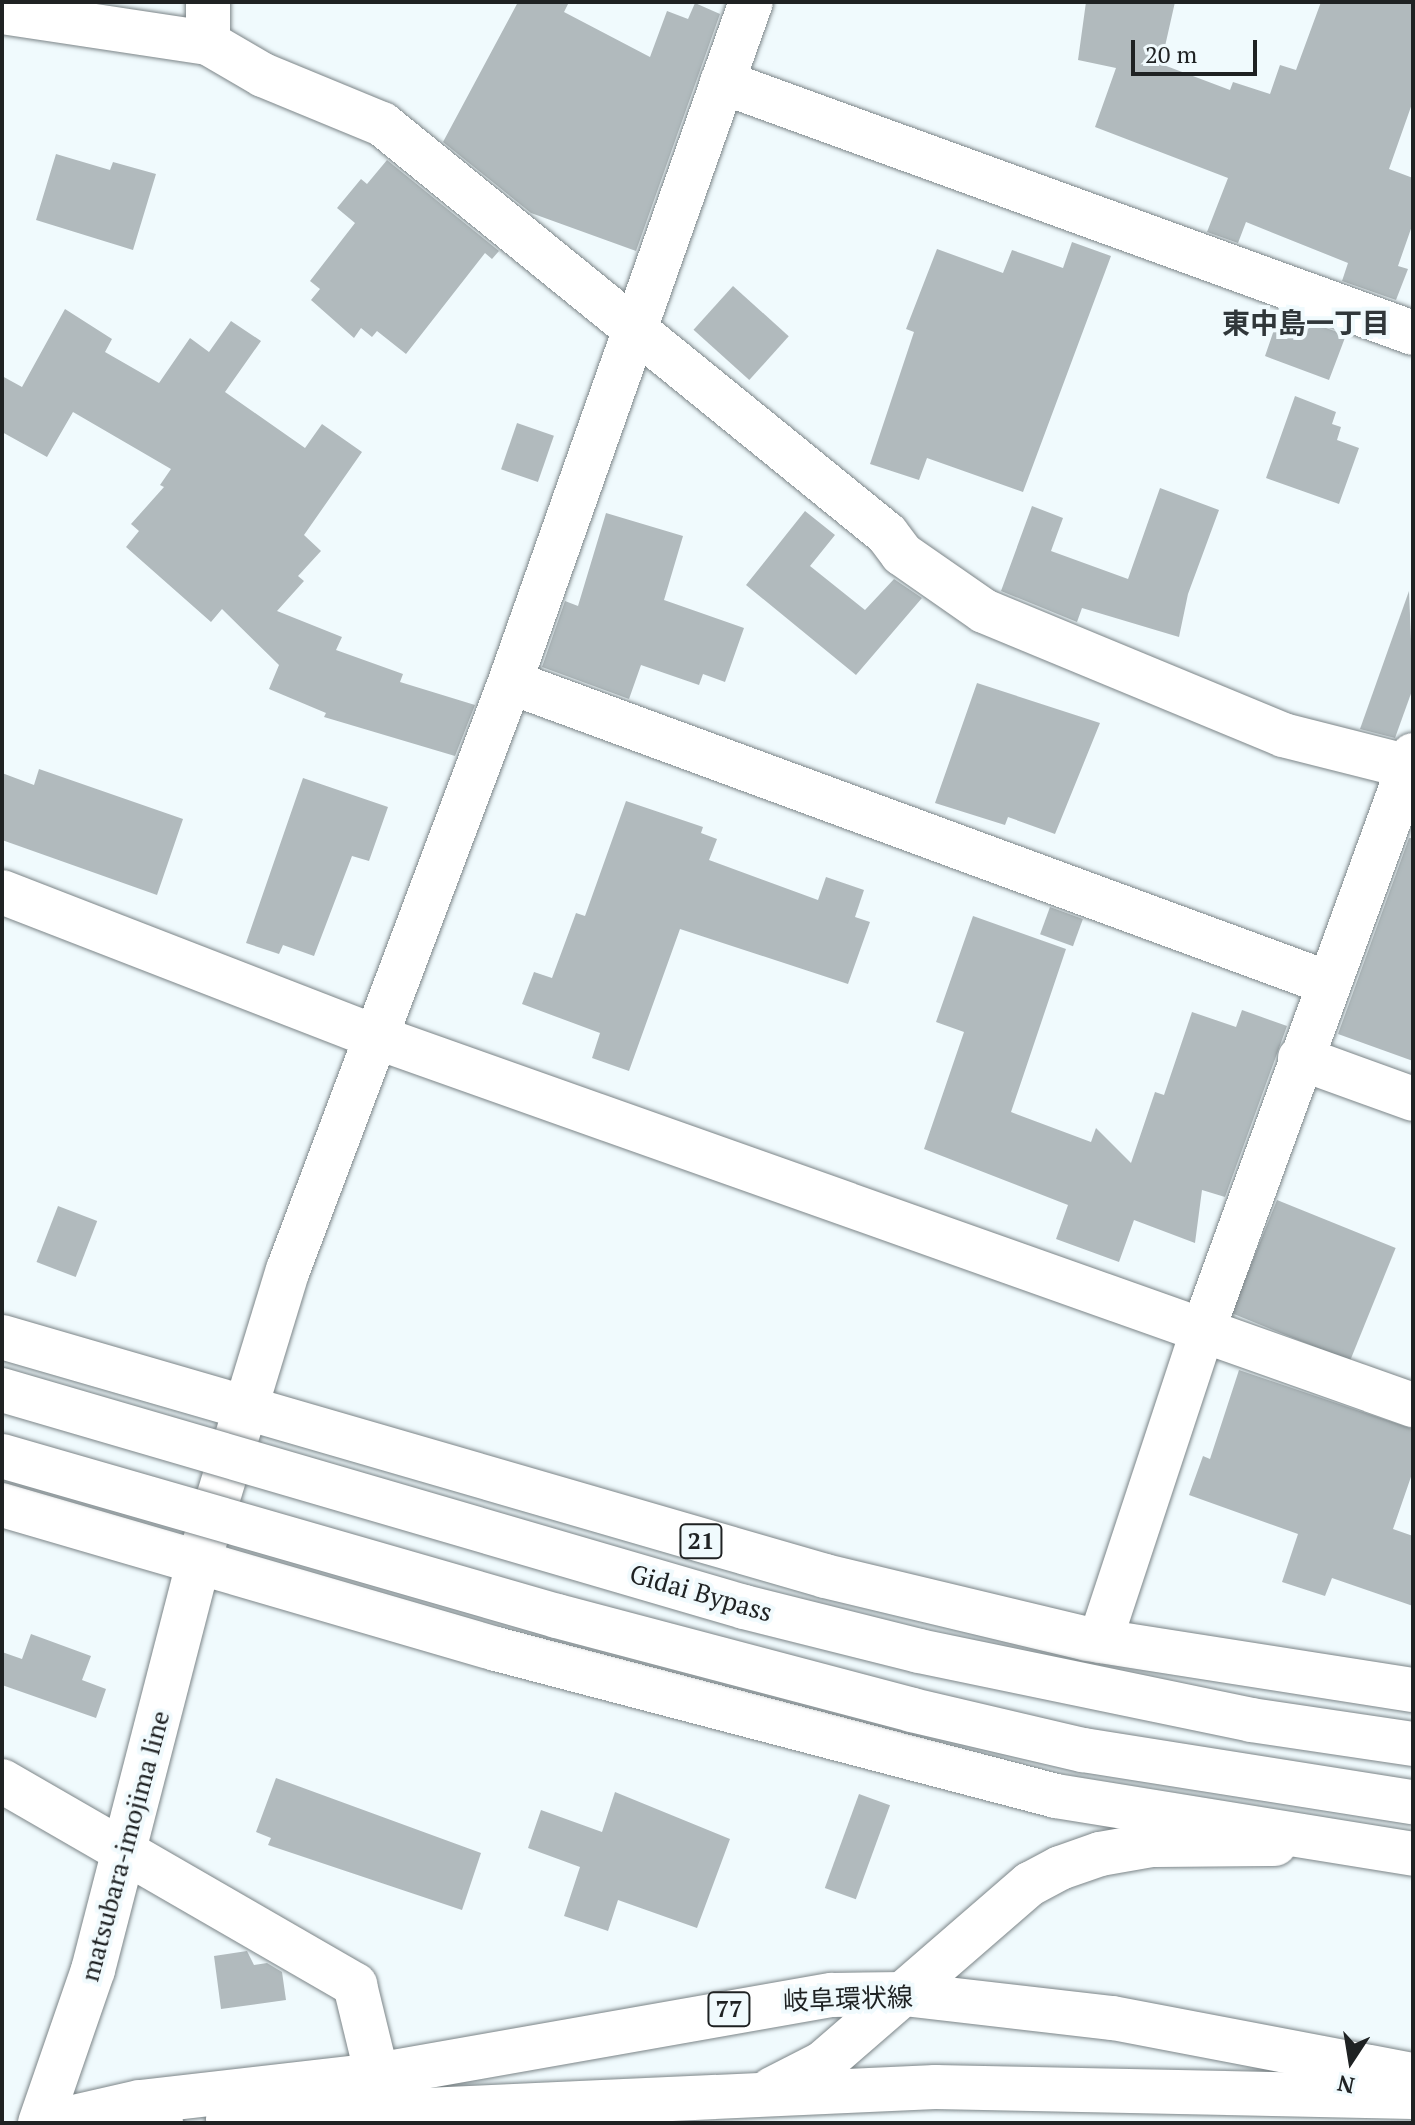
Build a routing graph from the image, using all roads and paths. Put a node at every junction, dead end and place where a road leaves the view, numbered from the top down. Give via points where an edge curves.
1 (751, 2) edge
2 (2, 12) edge
3 (208, 22) edge
4 (722, 82) junction
5 (633, 325) junction
6 (1413, 333) edge
7 (510, 682) junction
8 (1412, 763) edge
9 (2, 892) edge
10 (1328, 983) junction
11 (376, 1037) junction
12 (1300, 1058) junction
13 (1413, 1099) edge
14 (1203, 1330) junction
15 (2, 1337) edge
16 (2, 1390) edge
17 (1413, 1405) edge
18 (245, 1406) junction
19 (2, 1456) edge
20 (2, 1505) edge
21 (198, 1564) junction
22 (1100, 1641) junction
23 (1413, 1690) edge
24 (1413, 1744) edge
25 (2, 1781) edge
26 (1413, 1802) edge
27 (1321, 1843) junction
28 (125, 1853) junction
29 (1413, 1854) edge
30 (904, 1994) junction
31 (377, 2075) junction
32 (1413, 2075) edge
33 (736, 2095) junction
34 (1413, 2097) edge
35 (639, 2110) edge
36 (40, 2123) edge
37 (48, 2123) edge
38 (131, 2123) edge
39 (161, 2123) edge

1 - 4 main road, matsubara-imojima line
2 - 3 main road
3 - 5 main road via 263,75 382,124
4 - 5 main road, matsubara-imojima line
4 - 6 main road
5 - 7 main road, matsubara-imojima line
5 - 8 main road via 669,362 887,534 902,554 984,611 1283,735
7 - 10 main road
7 - 11 main road, matsubara-imojima line
8 - 10 main road
9 - 11 main road
10 - 12 main road
11 - 14 main road
11 - 18 main road, matsubara-imojima line via 288,1270
12 - 13 main road
12 - 14 main road
14 - 17 main road
14 - 22 main road
15 - 18 main road, 21
16 - 24 main road, Gidai Bypass / 21, bridge via 744,1607 919,1651 1251,1720
18 - 21 main road, matsubara-imojima line
18 - 22 main road, 21 via 825,1576
19 - 26 main road, bridge via 572,1620 912,1710 1083,1750
20 - 21 main road
21 - 27 main road via 496,1649 1056,1796
21 - 28 main road, matsubara-imojima line
22 - 23 main road, 21
25 - 28 main road
27 - 29 main road
27 - 30 main road via 1151,1845 1070,1864 1030,1884
28 - 31 main road via 355,1985
28 - 36 main road, matsubara-imojima line via 70,2044
30 - 31 main road, 岐阜環状線 / 77 via 766,2002
30 - 32 main road, 岐阜環状線 / 77 via 1113,2018
30 - 33 main road via 800,2078
31 - 37 main road, 岐阜環状線 / 77 via 140,2102
33 - 34 main road via 935,2087
33 - 35 main road
35 - 39 main road
38 - 39 main road

